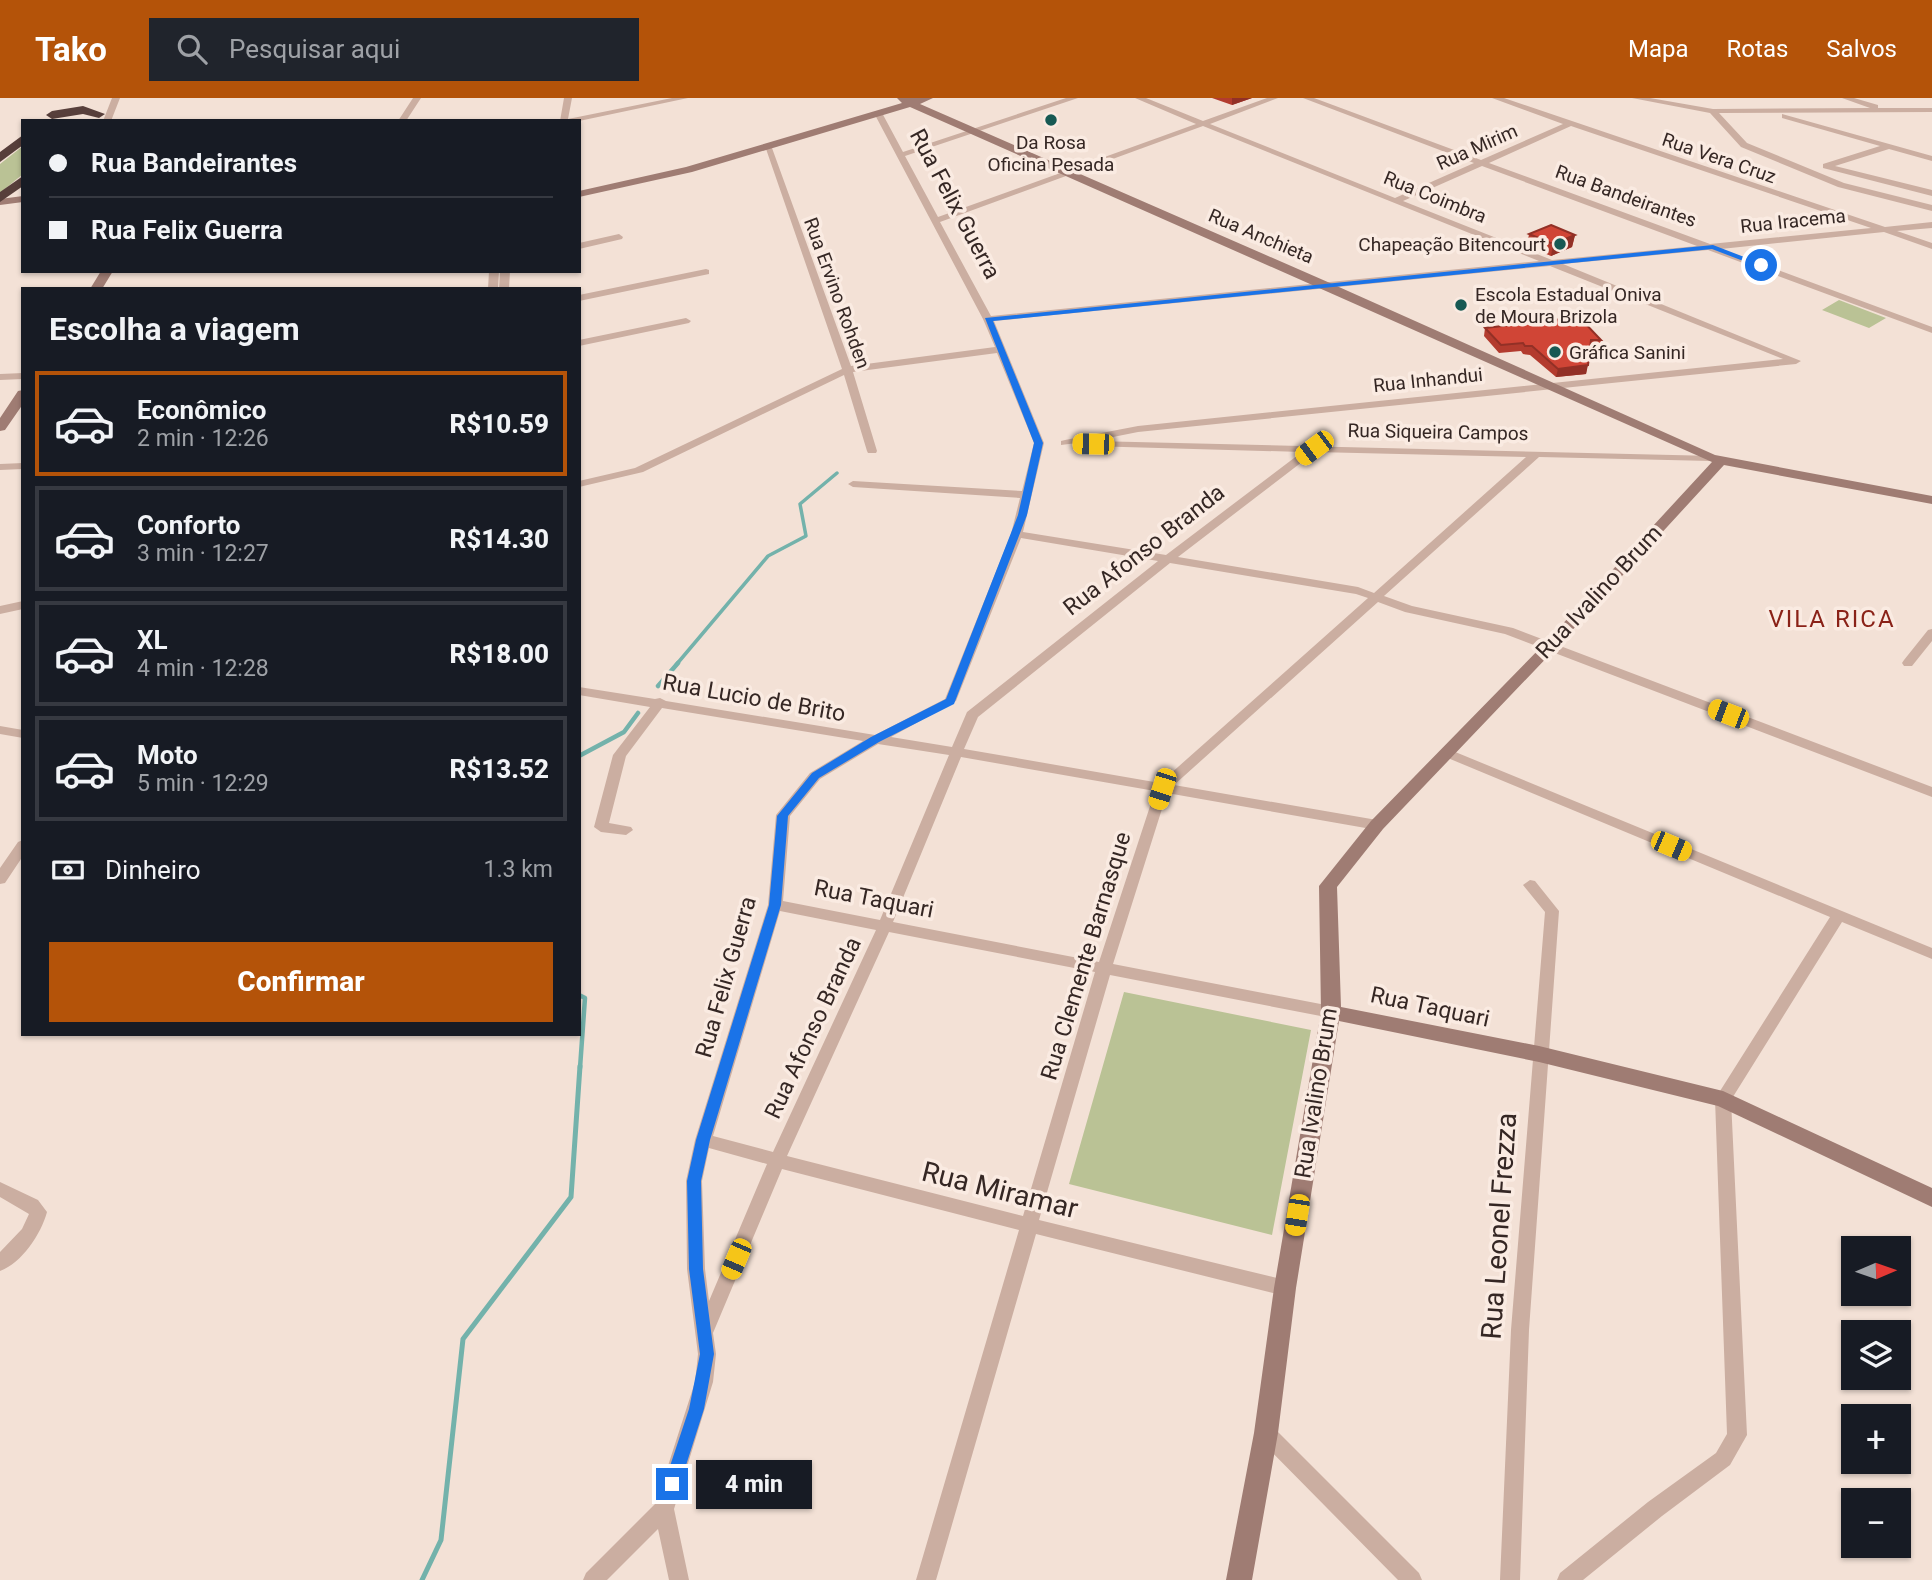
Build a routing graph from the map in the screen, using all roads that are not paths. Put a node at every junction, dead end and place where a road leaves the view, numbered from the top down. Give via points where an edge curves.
1 (73, 98) edge
2 (103, 98) edge
3 (116, 98) edge
4 (417, 98) edge
5 (568, 98) edge
6 (684, 98) edge
7 (929, 98) edge
8 (1074, 98) edge
9 (1139, 98) edge
10 (1274, 98) edge
11 (1307, 98) edge
12 (1496, 98) edge
13 (1636, 98) edge
14 (1846, 98) edge
15 (905, 100) edge
16 (1932, 110) edge
17 (1713, 111) junction
18 (1886, 111) junction
19 (1770, 112) junction
20 (878, 113) junction
21 (49, 118) edge
22 (99, 119) edge
23 (403, 119) edge
24 (566, 119) edge
25 (576, 119) edge
26 (1204, 123) junction
27 (1569, 124) junction
28 (974, 131) junction
29 (21, 141) edge
30 (1887, 146) junction
31 (768, 148) junction
32 (901, 155) junction
33 (0, 158) edge
34 (1932, 159) edge
35 (1482, 161) junction
36 (1068, 173) junction
37 (21, 182) edge
38 (581, 186) edge
39 (1932, 193) edge
40 (581, 194) edge
41 (21, 199) edge
42 (0, 200) edge
43 (1397, 200) junction
44 (1932, 208) edge
45 (937, 220) junction
46 (1932, 225) edge
47 (1884, 230) junction
48 (619, 237) dead end
49 (581, 246) edge
50 (1932, 246) edge
51 (1713, 247) junction
52 (1554, 263) junction
53 (706, 272) dead end
54 (1326, 285) junction
55 (581, 298) edge
56 (988, 319) junction
57 (686, 321) dead end
58 (1932, 330) edge
59 (581, 344) edge
60 (1002, 349) junction
61 (1796, 361) joint
62 (847, 370) junction
63 (21, 376) edge
64 (0, 377) edge
65 (1546, 385) junction
66 (21, 397) edge
67 (0, 427) edge
68 (1039, 443) junction
69 (1065, 443) junction
70 (1314, 448) junction
71 (872, 451) dead end
72 (1537, 453) junction
73 (1716, 460) junction
74 (21, 466) edge
75 (0, 467) edge
76 (581, 484) edge
77 (853, 484) dead end
78 (1027, 495) junction
79 (1932, 500) edge
80 (1017, 534) junction
81 (1167, 560) junction
82 (1376, 598) junction
83 (21, 605) edge
84 (0, 610) edge
85 (1932, 633) edge
86 (1550, 646) junction
87 (1908, 663) dead end
88 (581, 691) edge
89 (660, 702) junction
90 (0, 730) edge
91 (21, 734) edge
92 (875, 740) junction
93 (955, 751) junction
94 (1448, 753) junction
95 (1162, 789) junction
96 (1932, 792) edge
97 (1377, 825) junction
98 (626, 830) dead end
99 (21, 848) edge
100 (0, 879) edge
101 (1530, 885) dead end
102 (775, 905) junction
103 (1839, 915) junction
104 (885, 925) junction
105 (1932, 954) edge
106 (1104, 969) junction
107 (1331, 1012) junction
108 (1539, 1054) junction
109 (1723, 1099) junction
110 (703, 1140) junction
111 (777, 1161) junction
112 (0, 1189) edge
113 (1932, 1198) edge
114 (1030, 1225) junction
115 (0, 1263) edge
116 (1285, 1288) junction
117 (705, 1334) junction
118 (1266, 1433) junction
119 (664, 1509) junction
120 (593, 1580) edge
121 (679, 1580) edge
122 (926, 1580) edge
123 (1239, 1580) edge
124 (1412, 1580) edge
125 (1510, 1580) edge
126 (1567, 1580) edge

1 - 21 highway
2 - 22 highway
3 - 22 street
4 - 23 street
5 - 24 street
6 - 25 street
7 - 15 main road
8 - 28 street
9 - 26 street, Rua Coimbra
10 - 26 street
11 - 35 street, Rua Bandeirantes
12 - 27 street, Rua Vera Cruz via 1539,108
13 - 17 street
14 - 18 street
15 - 20 main road
15 - 28 main road, Rua Anchieta
15 - 38 main road via 683,163
16 - 18 street
17 - 19 street
17 - 44 street via 1744,145 1841,185
18 - 19 street
19 - 30 street
20 - 31 main road
20 - 32 street, Rua Felix Guerra
21 - 22 highway via 83,110
26 - 36 street
26 - 43 street, Rua Coimbra
27 - 35 street, Rua Mirim
27 - 47 street, Rua Vera Cruz
28 - 32 street
28 - 36 main road, Rua Anchieta
29 - 33 highway
30 - 34 street
30 - 39 street via 1826,166
31 - 40 main road
31 - 62 street, Rua Ervino Rohden
32 - 45 street, Rua Felix Guerra
35 - 43 street, Rua Mirim
35 - 51 street, Rua Bandeirantes
36 - 45 street
36 - 54 main road, Rua Anchieta
37 - 42 highway
41 - 42 main road
43 - 52 street, Rua Coimbra
45 - 56 street, Rua Felix Guerra
46 - 47 street, Rua Iracema
47 - 50 street, Rua Vera Cruz
47 - 51 street, Rua Iracema
48 - 49 street
51 - 52 street, Rua Iracema
51 - 58 street, Rua Bandeirantes
52 - 54 street, Rua Iracema
52 - 61 street, Rua Coimbra
53 - 55 street
54 - 56 street, Rua Iracema
54 - 65 main road, Rua Anchieta
56 - 60 street, Rua Felix Guerra
57 - 59 street
60 - 62 street
60 - 68 street, Rua Felix Guerra
61 - 65 street, Rua Inhandui
62 - 71 street, Rua Ervino Rohden
62 - 76 street via 639,470
63 - 64 street
65 - 69 street, Rua Inhandui via 1138,429
65 - 73 main road, Rua Anchieta
66 - 67 main road
68 - 69 street, Rua Siqueira Campos
68 - 78 street, Rua Felix Guerra
69 - 70 street, Rua Siqueira Campos
70 - 72 street, Rua Siqueira Campos
70 - 81 street, Rua Afonso Branda
72 - 73 street, Rua Siqueira Campos
72 - 82 street
73 - 79 main road, Rua Siqueira Campos
73 - 86 main road, Rua Ivalino Brum
74 - 75 street
77 - 78 street
78 - 80 street, Rua Felix Guerra
80 - 81 street
80 - 92 street, Rua Felix Guerra via 950,701
81 - 82 street via 1358,591
81 - 93 street, Rua Afonso Branda via 972,715
82 - 86 street via 1509,631
82 - 95 street
83 - 84 street
85 - 87 street
86 - 94 main road, Rua Ivalino Brum
86 - 96 street
88 - 89 street, Rua Lucio de Brito
89 - 92 street, Rua Lucio de Brito
89 - 98 street via 620,755 601,827
90 - 91 street
92 - 93 street, Rua Lucio de Brito
92 - 102 street, Rua Felix Guerra via 816,776 783,816
93 - 95 street, Rua Lucio de Brito
93 - 104 street, Rua Afonso Branda
94 - 97 main road, Rua Ivalino Brum
94 - 103 street
95 - 97 street, Rua Lucio de Brito
95 - 106 street, Rua Clemente Barnasque
97 - 107 main road, Rua Ivalino Brum via 1328,886
99 - 100 street
101 - 108 street, Rua Leonel Frezza via 1552,911
102 - 104 street, Rua Taquari
102 - 110 street, Rua Felix Guerra
103 - 105 street
103 - 109 street
104 - 106 street, Rua Taquari
104 - 111 street, Rua Afonso Branda
106 - 107 street, Rua Taquari
106 - 114 street, Rua Clemente Barnasque
107 - 108 main road, Rua Taquari
107 - 116 main road, Rua Ivalino Brum
108 - 109 main road, Rua Taquari
108 - 125 street, Rua Leonel Frezza via 1520,1330
109 - 113 main road, Rua Taquari
109 - 126 street via 1737,1435 1723,1459
110 - 111 street, Rua Miramar
110 - 117 street, Rua Felix Guerra via 694,1181 693,1222
111 - 114 street, Rua Miramar
111 - 117 street, Rua Afonso Branda
112 - 115 street via 38,1212 26,1238
114 - 116 street, Rua Miramar
114 - 122 street, Rua Clemente Barnasque
116 - 118 main road, Rua Ivalino Brum
117 - 119 street, Rua Felix Guerra via 704,1382
118 - 123 main road, Rua Ivalino Brum
118 - 124 street
119 - 120 street, Rua Felix Guerra
119 - 121 street

